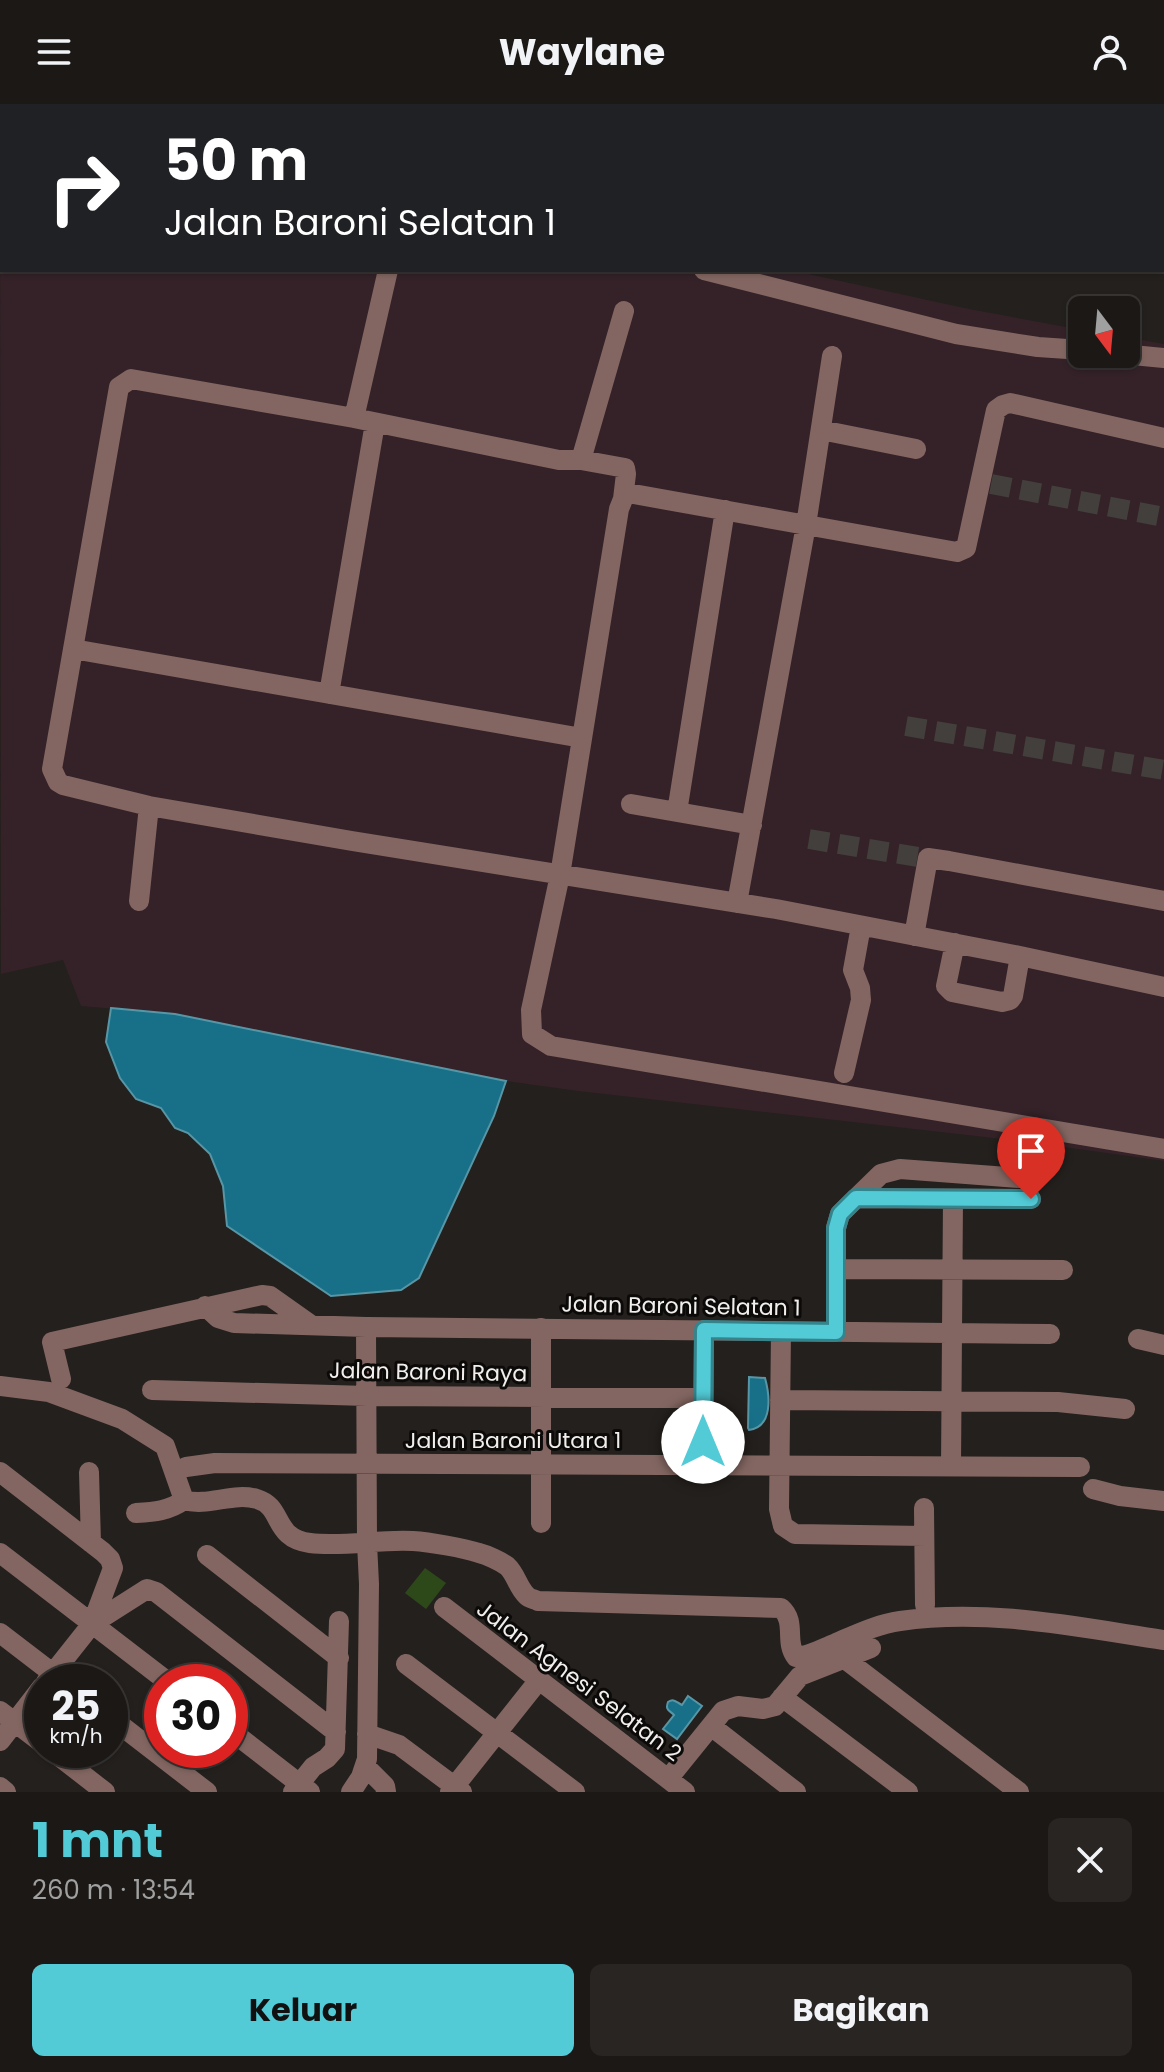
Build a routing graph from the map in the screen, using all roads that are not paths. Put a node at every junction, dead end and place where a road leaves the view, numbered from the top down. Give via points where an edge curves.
1 (388, 272) edge
2 (712, 272) edge
3 (624, 311) dead end
4 (1068, 349) edge
5 (832, 356) dead end
6 (1140, 356) edge
7 (1164, 358) edge
8 (354, 418) junction
9 (375, 423) junction
10 (821, 430) junction
11 (1164, 438) edge
12 (916, 449) dead end
13 (581, 460) junction
14 (623, 499) junction
15 (725, 510) junction
16 (806, 525) junction
17 (73, 649) junction
18 (329, 694) junction
19 (582, 738) junction
20 (631, 804) dead end
21 (149, 806) junction
22 (677, 812) junction
23 (752, 825) junction
24 (560, 875) junction
25 (139, 901) dead end
26 (1164, 901) edge
27 (737, 903) junction
28 (861, 926) junction
29 (914, 936) junction
30 (955, 943) junction
31 (1020, 956) junction
32 (1164, 987) edge
33 (844, 1073) dead end
34 (1164, 1149) edge
35 (856, 1198) junction
36 (953, 1199) junction
37 (836, 1269) junction
38 (952, 1269) junction
39 (1063, 1270) dead end
40 (205, 1306) junction
41 (311, 1326) junction
42 (366, 1327) junction
43 (541, 1328) junction
44 (704, 1330) junction
45 (781, 1331) junction
46 (836, 1332) junction
47 (952, 1333) junction
48 (1050, 1334) dead end
49 (1138, 1339) dead end
50 (1164, 1345) edge
51 (61, 1379) dead end
52 (0, 1386) edge
53 (152, 1390) dead end
54 (367, 1396) junction
55 (541, 1397) junction
56 (703, 1398) junction
57 (780, 1400) junction
58 (951, 1401) junction
59 (1125, 1409) dead end
60 (367, 1463) junction
61 (541, 1464) junction
62 (703, 1465) junction
63 (780, 1465) junction
64 (951, 1466) junction
65 (186, 1467) dead end
66 (1080, 1467) dead end
67 (0, 1472) edge
68 (89, 1472) dead end
69 (1093, 1489) dead end
70 (184, 1500) junction
71 (1164, 1501) edge
72 (924, 1508) dead end
73 (136, 1513) dead end
74 (541, 1523) dead end
75 (924, 1536) junction
76 (91, 1543) junction
77 (367, 1543) junction
78 (0, 1553) edge
79 (207, 1555) dead end
80 (925, 1605) dead end
81 (444, 1607) dead end
82 (339, 1621) dead end
83 (92, 1624) junction
84 (0, 1633) edge
85 (1164, 1640) edge
86 (871, 1648) dead end
87 (339, 1658) junction
88 (845, 1659) junction
89 (33, 1664) edge
90 (63, 1664) edge
91 (144, 1664) edge
92 (406, 1664) dead end
93 (539, 1680) junction
94 (782, 1697) junction
95 (24, 1702) edge
96 (7, 1716) edge
97 (711, 1726) junction
98 (24, 1729) edge
99 (128, 1731) edge
100 (336, 1732) junction
101 (497, 1733) junction
102 (367, 1734) junction
103 (0, 1741) edge
104 (248, 1745) edge
105 (365, 1766) junction
106 (74, 1768) edge
107 (668, 1779) junction
108 (0, 1787) edge
109 (300, 1789) edge
110 (455, 1790) edge
111 (6, 1792) edge
112 (105, 1792) edge
113 (207, 1792) edge
114 (351, 1792) edge
115 (386, 1792) edge
116 (575, 1792) edge
117 (685, 1792) edge
118 (796, 1792) edge
119 (908, 1792) edge
120 (1019, 1792) edge

1 - 8 street
2 - 4 street via 956,334
3 - 13 street
5 - 10 street
6 - 7 street
8 - 9 street
8 - 17 street via 131,379 123,383 117,391
9 - 13 street
9 - 18 street
10 - 12 street
10 - 16 street
11 - 16 street via 1010,403 996,410 985,483 961,552
13 - 14 street via 625,468
14 - 15 street via 628,493
14 - 19 street
15 - 16 street
15 - 22 street
16 - 23 street
17 - 18 street
17 - 21 street via 54,776 63,785
18 - 19 street
19 - 24 street
20 - 22 street
21 - 24 street
21 - 25 street
22 - 23 street
23 - 27 street
24 - 27 street
24 - 34 street via 531,1010 532,1034 551,1046
26 - 29 street via 926,858
27 - 28 street
28 - 29 street
28 - 33 street via 853,970 861,1000
29 - 30 street
30 - 31 street
30 - 31 street via 948,989 1002,1002 1013,996
31 - 32 street
35 - 36 street
35 - 36 street via 881,1174 900,1169 1032,1189
35 - 37 street via 840,1214 836,1228
36 - 38 street
37 - 38 street
37 - 46 street
38 - 39 street
38 - 47 street
40 - 41 street, Jalan Baroni Selatan 1 via 234,1323
40 - 41 street via 270,1296
40 - 51 street via 52,1342
41 - 42 street, Jalan Baroni Selatan 1
42 - 43 street, Jalan Baroni Selatan 1
42 - 54 street
43 - 44 street, Jalan Baroni Selatan 1
43 - 55 street
44 - 45 street, Jalan Baroni Selatan 1
44 - 56 street
45 - 46 street, Jalan Baroni Selatan 1
45 - 57 street
46 - 47 street, Jalan Baroni Selatan 1
47 - 48 street, Jalan Baroni Selatan 1
47 - 58 street
49 - 50 street
52 - 70 street via 49,1392 122,1419 165,1446
53 - 54 street, Jalan Baroni Raya
54 - 55 street, Jalan Baroni Raya
54 - 60 street
55 - 56 street, Jalan Baroni Raya
55 - 61 street
56 - 62 street
57 - 58 street
57 - 63 street
58 - 59 street
58 - 64 street
60 - 61 street, Jalan Baroni Utara 1
60 - 65 street, Jalan Baroni Utara 1
60 - 77 street
61 - 62 street, Jalan Baroni Utara 1
61 - 74 street
62 - 63 street, Jalan Baroni Utara 1
63 - 64 street, Jalan Baroni Utara 1
63 - 75 street via 779,1509 783,1526 795,1534
64 - 66 street, Jalan Baroni Utara 1
67 - 76 street
68 - 76 street
69 - 71 street
70 - 73 street via 174,1508
70 - 77 street via 255,1498 272,1508 291,1538
72 - 75 street
75 - 80 street
76 - 83 street via 113,1568
77 - 85 street via 413,1541 479,1553 506,1565 527,1596 538,1601 781,1608 789,1617 796,1657 883,1625 946,1617 1028,1619
77 - 102 street
78 - 83 street
79 - 87 street
81 - 93 street, Jalan Agnesi Selatan 2
82 - 87 street
83 - 90 street
83 - 91 street
83 - 100 street via 147,1589 156,1592
84 - 89 street
86 - 88 street
87 - 100 street
88 - 94 street via 800,1676
88 - 120 street
92 - 101 street
93 - 101 street
93 - 107 street, Jalan Agnesi Selatan 2
94 - 97 street via 763,1709 738,1706 723,1711
94 - 119 street
95 - 96 street
96 - 98 street
96 - 103 street
97 - 107 street
97 - 118 street
99 - 113 street
100 - 109 street via 335,1749 313,1767
101 - 110 street
101 - 116 street
102 - 105 street
102 - 110 street via 399,1745
104 - 109 street
105 - 114 street
105 - 115 street
106 - 112 street
107 - 117 street, Jalan Agnesi Selatan 2
108 - 111 street

